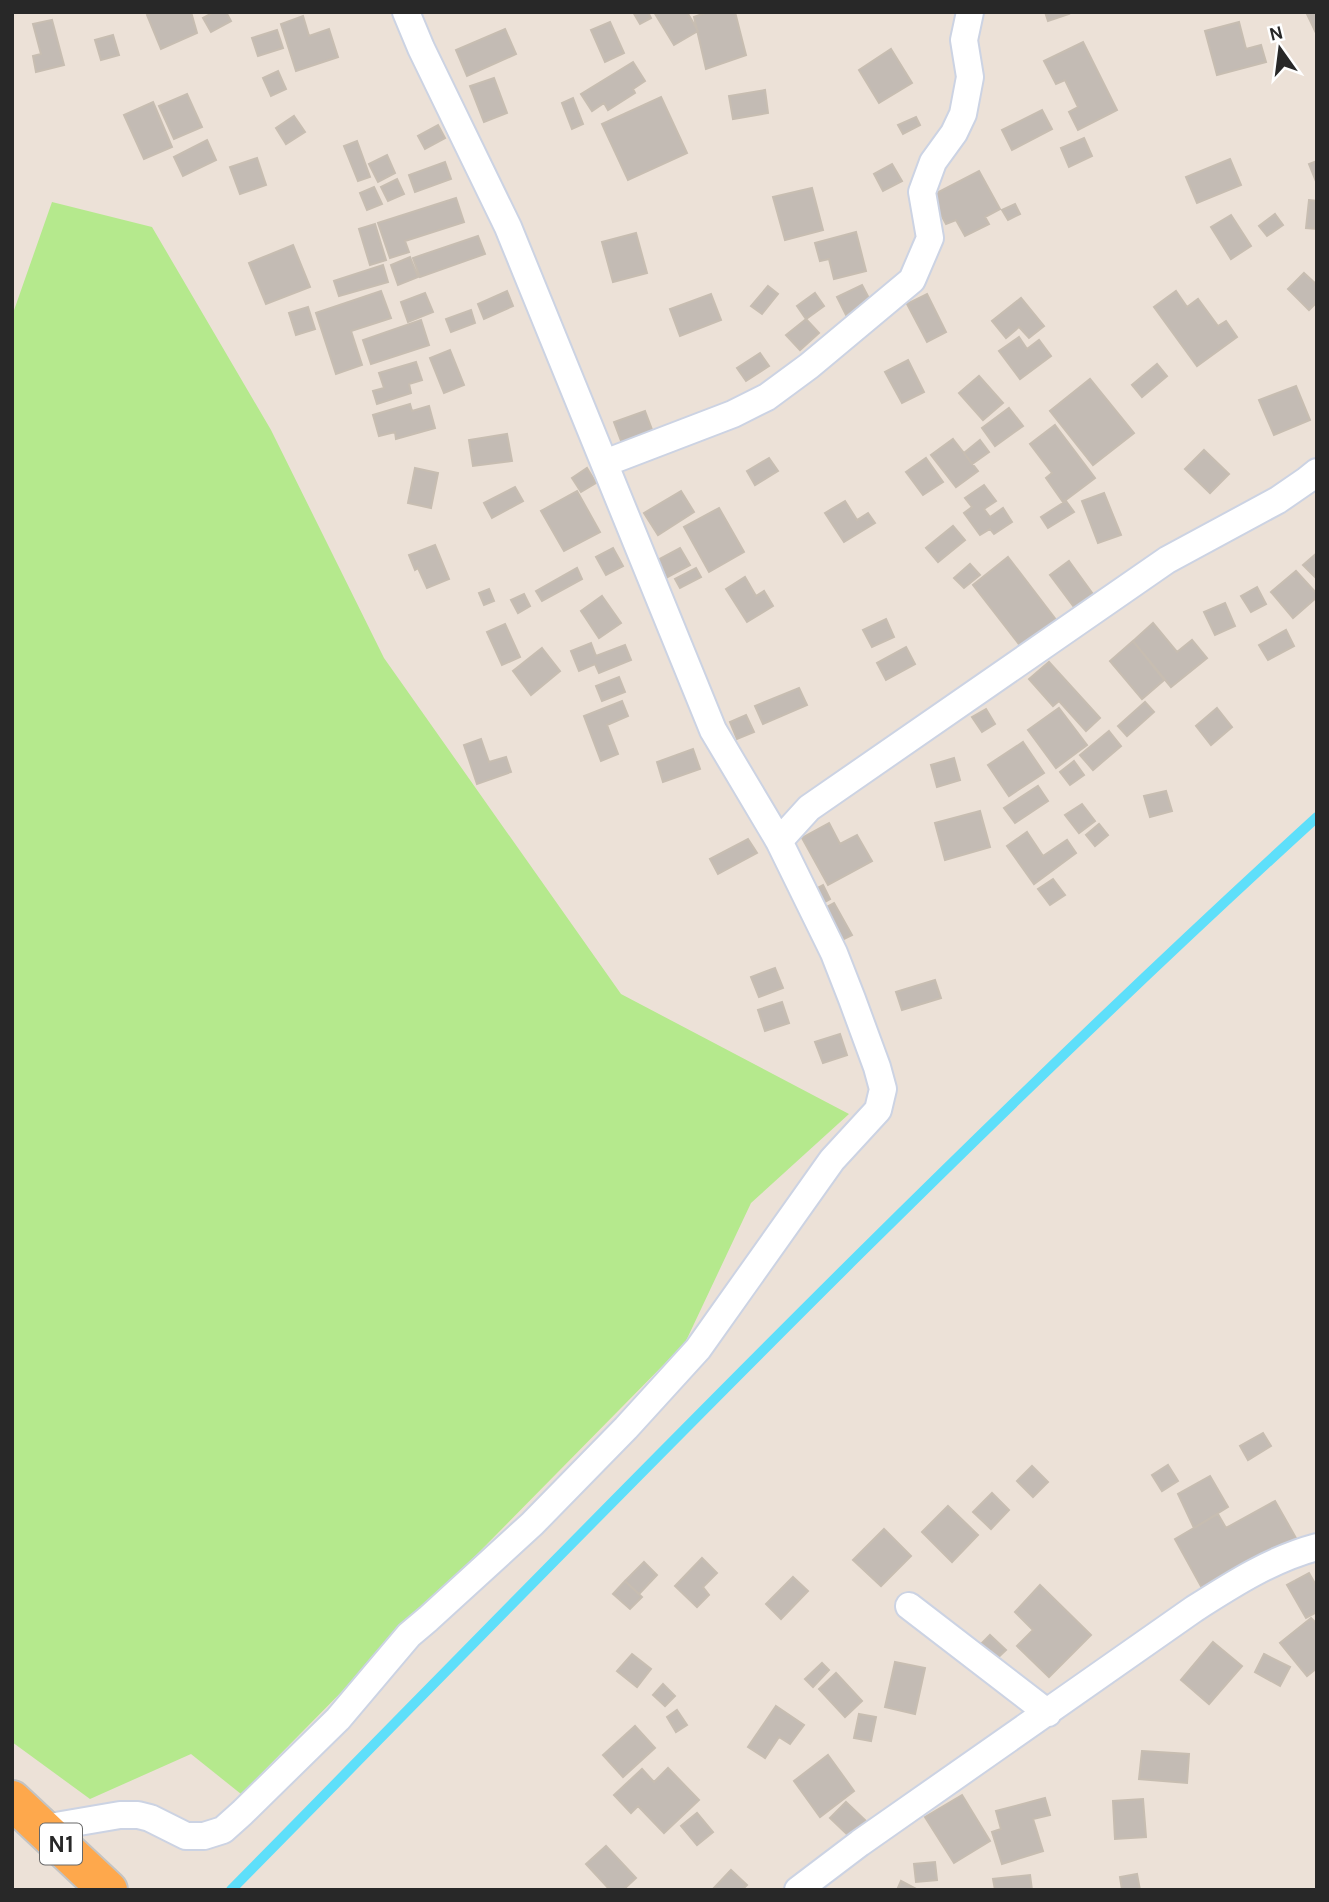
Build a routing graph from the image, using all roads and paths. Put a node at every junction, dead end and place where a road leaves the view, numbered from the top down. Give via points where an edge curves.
1 (406, 12) edge
2 (970, 12) edge
3 (605, 463) junction
4 (1317, 472) edge
5 (779, 841) junction
6 (1317, 1547) edge
7 (909, 1606) dead end
8 (1048, 1713) junction
9 (12, 1800) edge
10 (44, 1828) junction
11 (108, 1890) edge
12 (798, 1890) edge

1 - 3 street via 508,227
2 - 3 street via 964,40 970,77 963,114 933,162 922,192 930,238 912,281 767,397
3 - 5 street via 713,730
4 - 5 street via 1278,500 1167,560 809,808
5 - 10 street via 852,999 883,1089 878,1110 832,1160 698,1349 532,1524 409,1635 338,1719 223,1830 186,1836 138,1815
6 - 8 street via 1247,1576
7 - 8 street
8 - 12 street
9 - 10 highway, N1
10 - 11 highway, N1

